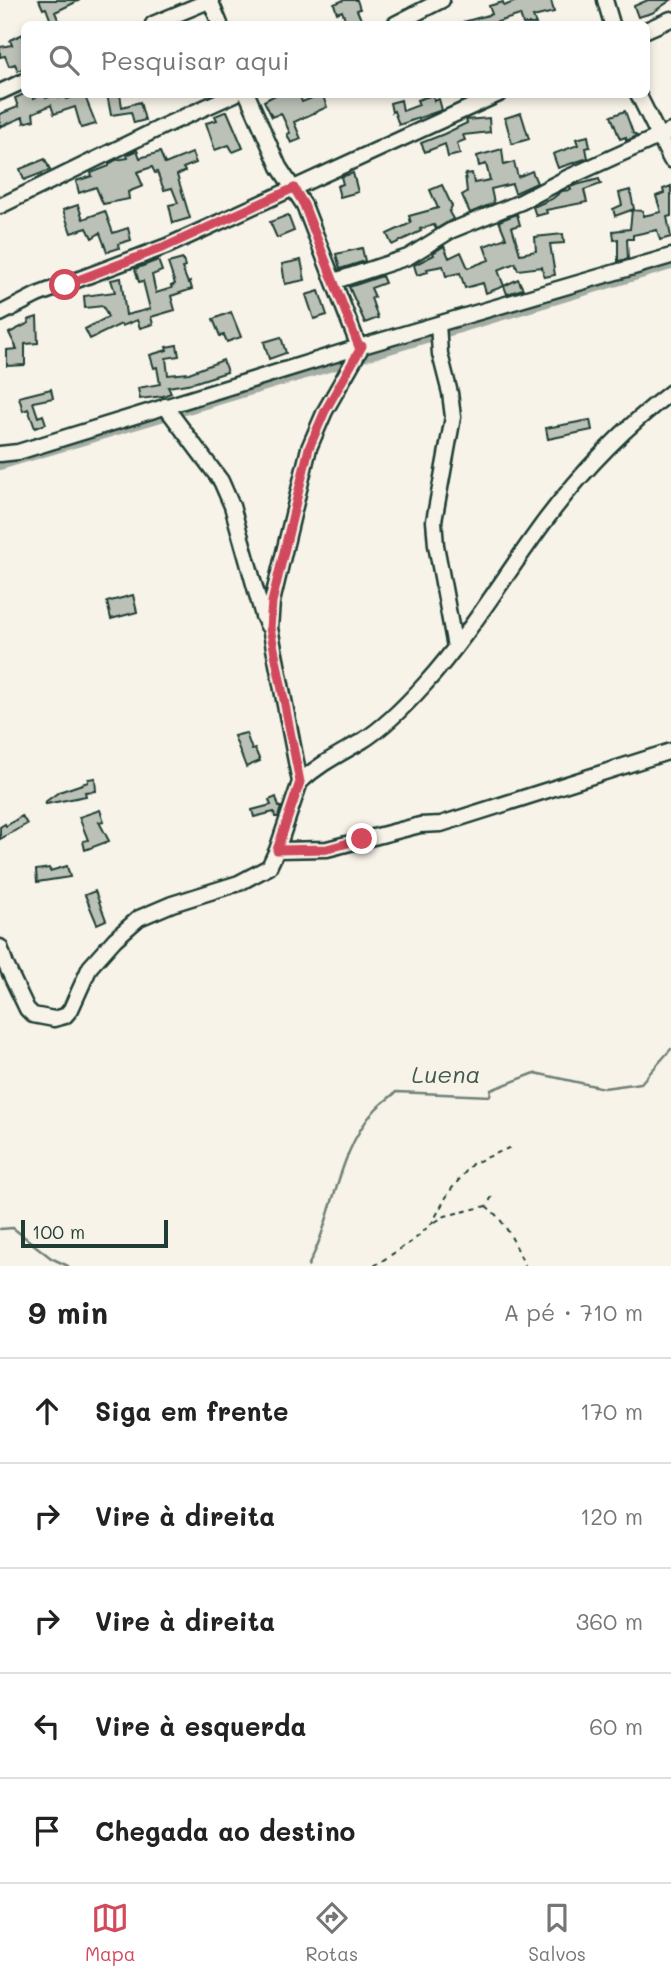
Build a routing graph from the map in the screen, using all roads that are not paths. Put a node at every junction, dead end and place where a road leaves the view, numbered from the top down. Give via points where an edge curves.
1 (210, 0) edge
2 (442, 0) edge
3 (605, 0) edge
4 (671, 19) edge
5 (160, 21) edge
6 (218, 21) edge
7 (401, 21) edge
8 (611, 21) edge
9 (650, 28) edge
10 (21, 82) edge
11 (0, 92) edge
12 (225, 98) edge
13 (249, 98) edge
14 (490, 98) edge
15 (641, 98) edge
16 (664, 134) edge
17 (671, 160) edge
18 (294, 188) junction
19 (0, 206) edge
20 (671, 256) edge
21 (335, 281) junction
22 (0, 314) edge
23 (438, 324) junction
24 (360, 346) junction
25 (671, 392) edge
26 (165, 406) junction
27 (0, 454) edge
28 (270, 628) junction
29 (455, 647) junction
30 (671, 751) edge
31 (300, 782) junction
32 (277, 850) junction
33 (0, 947) edge

1 - 5 street
1 - 6 street
2 - 7 street
3 - 8 street
4 - 9 street
10 - 11 street
12 - 19 street
13 - 18 street via 273,155
14 - 18 street
15 - 16 street
16 - 17 street
16 - 21 street via 450,231 408,257
18 - 21 street
18 - 22 street
20 - 23 street
21 - 24 street
23 - 24 street
23 - 29 street via 453,417 434,521
24 - 26 street
24 - 28 street via 309,448 277,573
25 - 29 street via 567,492
26 - 27 street
26 - 28 street via 221,481
28 - 31 street
29 - 31 street via 386,722
30 - 32 street via 441,824 420,825 327,849
31 - 32 street
32 - 33 street via 262,872 139,918 90,967 65,1016 54,1019 33,1015 27,1009

